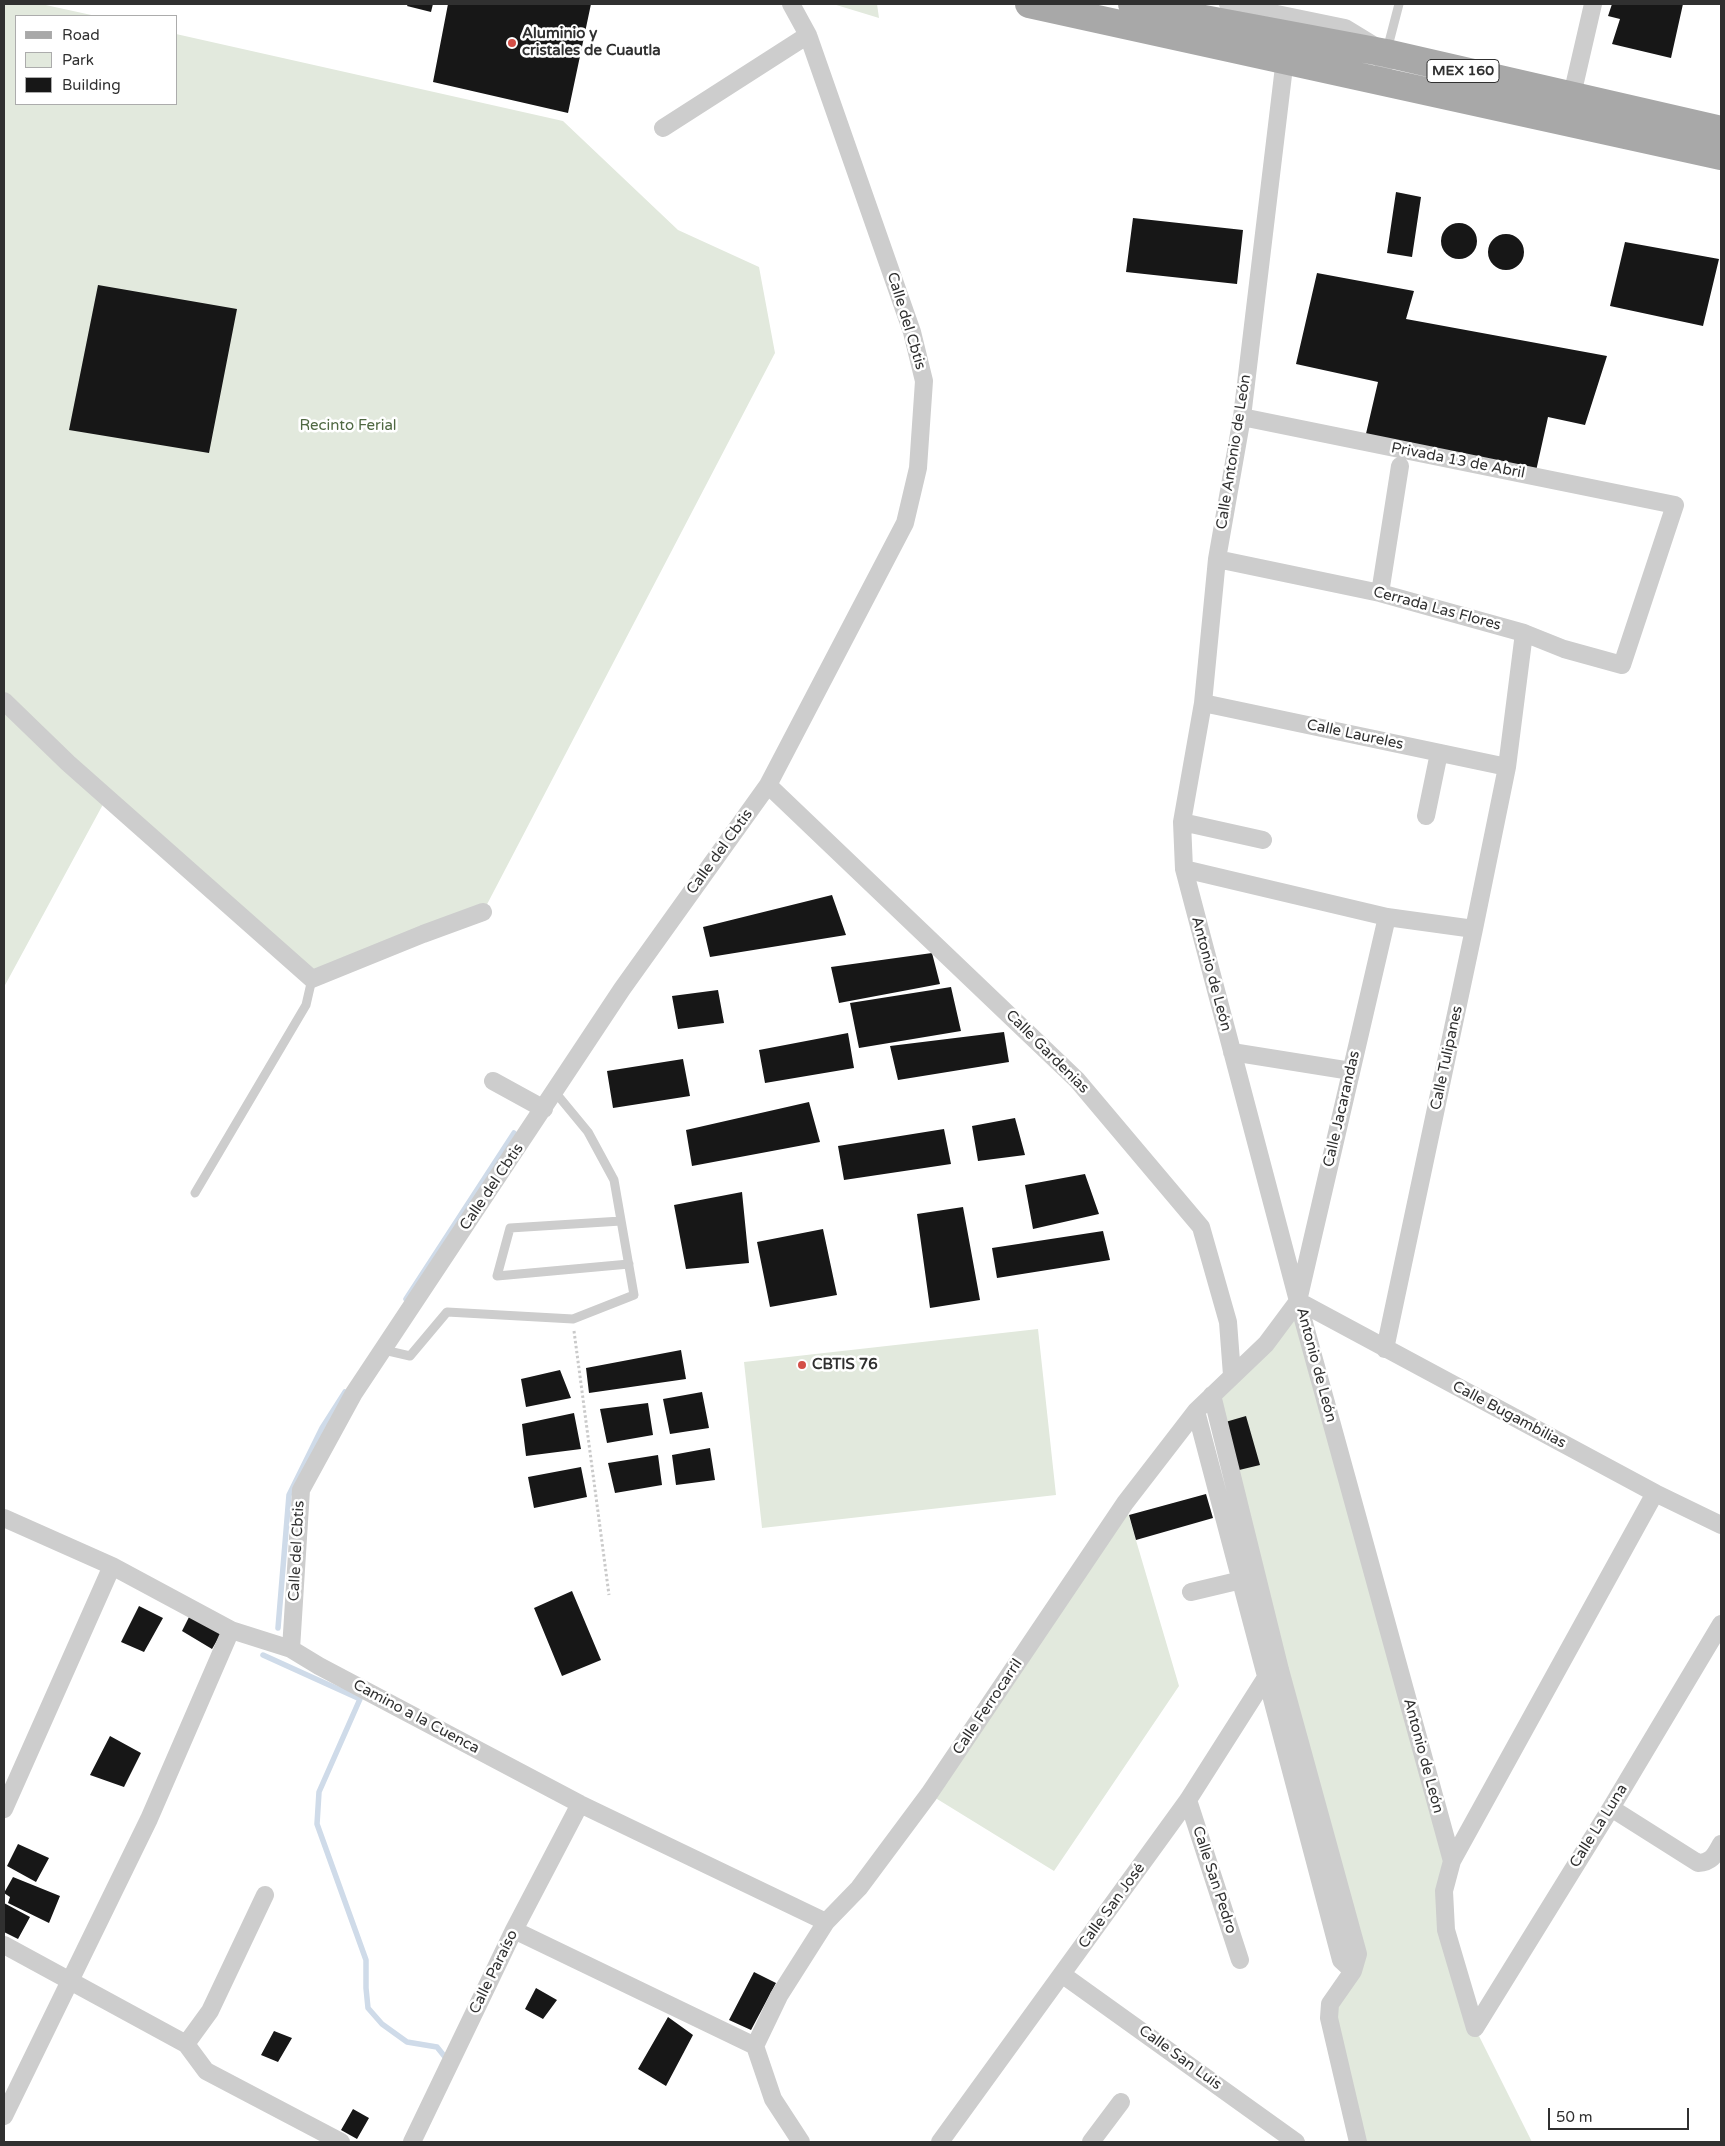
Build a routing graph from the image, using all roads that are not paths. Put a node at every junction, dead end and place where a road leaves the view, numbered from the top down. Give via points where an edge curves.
1 (791, 4) edge
2 (1029, 4) edge
3 (1132, 4) edge
4 (1399, 4) edge
5 (1593, 4) edge
6 (1235, 5) edge
7 (1194, 28) junction
8 (808, 35) junction
9 (1286, 47) junction
10 (1386, 53) junction
11 (1381, 82) junction
12 (1572, 95) junction
13 (662, 128) dead end
14 (1721, 130) edge
15 (1721, 156) edge
16 (1242, 417) junction
17 (1400, 466) dead end
18 (1675, 505) joint
19 (1217, 559) junction
20 (1380, 593) junction
21 (1524, 633) junction
22 (4, 701) edge
23 (1203, 702) junction
24 (1439, 753) junction
25 (1506, 767) junction
26 (768, 786) junction
27 (1426, 816) dead end
28 (1182, 822) junction
29 (1263, 840) dead end
30 (1184, 869) junction
31 (483, 912) dead end
32 (1387, 917) junction
33 (1474, 929) junction
34 (312, 979) junction
35 (1232, 1052) junction
36 (1351, 1071) junction
37 (493, 1081) dead end
38 (555, 1092) junction
39 (544, 1109) junction
40 (195, 1193) dead end
41 (621, 1221) junction
42 (628, 1264) junction
43 (1298, 1301) junction
44 (1385, 1349) junction
45 (384, 1350) junction
46 (1232, 1375) junction
47 (1212, 1395) junction
48 (1196, 1412) junction
49 (1655, 1493) junction
50 (4, 1518) edge
51 (1721, 1525) edge
52 (112, 1566) junction
53 (1257, 1576) junction
54 (1240, 1580) junction
55 (1191, 1592) dead end
56 (1721, 1624) edge
57 (231, 1630) junction
58 (1717, 1643) edge
59 (291, 1649) junction
60 (1273, 1675) junction
61 (1188, 1800) junction
62 (580, 1804) junction
63 (1611, 1808) junction
64 (4, 1809) edge
65 (1721, 1844) edge
66 (1452, 1861) junction
67 (265, 1895) dead end
68 (826, 1922) junction
69 (514, 1930) junction
70 (4, 1945) edge
71 (1240, 1960) dead end
72 (1063, 1974) junction
73 (69, 1981) junction
74 (186, 2044) junction
75 (755, 2046) junction
76 (1120, 2102) dead end
77 (4, 2116) edge
78 (341, 2142) edge
79 (412, 2142) edge
80 (801, 2142) edge
81 (940, 2142) edge
82 (1092, 2142) edge
83 (1296, 2142) edge
84 (1358, 2142) edge

1 - 8 street, Calle del Cbtis
2 - 7 main road, MEX 160
3 - 7 main road, MEX 160
4 - 10 lane
5 - 12 street
6 - 10 street via 1345,28
7 - 9 main road, MEX 160
8 - 13 street
8 - 26 street, Calle del Cbtis via 912,332 924,381 918,468 905,523
9 - 10 main road, MEX 160
9 - 11 main road, MEX 160
9 - 16 street, Calle Antonio de León
10 - 11 street
10 - 12 main road, MEX 160
11 - 15 main road, MEX 160
12 - 14 main road, MEX 160
16 - 18 street, Privada 13 de Abril
16 - 19 street, Calle Antonio de León
17 - 20 street
18 - 21 street, Cerrada Las Flores via 1622,665 1564,649
19 - 20 street, Cerrada Las Flores
19 - 23 street, Calle Antonio de León
20 - 21 street, Cerrada Las Flores
21 - 25 street
22 - 34 street via 74,769
23 - 24 street, Calle Laureles
23 - 28 street, Calle Antonio de León
24 - 25 street, Calle Laureles
24 - 27 street
25 - 33 street, Calle Tulipanes
26 - 38 street, Calle del Cbtis via 622,989
26 - 46 street, Calle Gardenias via 1078,1080 1200,1228 1228,1322
28 - 29 street
28 - 30 street, Calle Antonio de León
30 - 32 street
30 - 35 street, Antonio de León
31 - 34 street
32 - 33 street
32 - 36 street, Calle Jacarandas
33 - 44 street, Calle Tulipanes
34 - 40 lane via 306,1005
35 - 36 street
35 - 43 street, Antonio de León
36 - 43 street, Calle Jacarandas
37 - 39 street
38 - 39 street, Calle del Cbtis
38 - 41 lane via 588,1132 614,1180
39 - 45 street, Calle del Cbtis
41 - 42 lane
41 - 42 lane via 510,1228 497,1276
42 - 45 lane via 634,1295 573,1319 447,1312 410,1356
43 - 44 street, Calle Bugambilias
43 - 46 street, Calle Ferrocarril via 1266,1344
43 - 66 street, Antonio de León
44 - 49 street, Calle Bugambilias
45 - 59 street, Calle del Cbtis via 354,1393 301,1490
46 - 47 street, Calle Ferrocarril
47 - 48 street, Calle Ferrocarril
47 - 53 street
48 - 54 street
48 - 68 street, Calle Ferrocarril via 1125,1503 929,1794 859,1888
49 - 51 street, Calle Bugambilias
49 - 66 street
50 - 52 street, Camino a la Cuenca
52 - 57 street, Camino a la Cuenca
52 - 64 street
53 - 54 street
53 - 60 street
54 - 55 street
54 - 60 street
56 - 58 street, Calle La Luna
57 - 59 street, Camino a la Cuenca
57 - 73 street via 149,1819
58 - 63 street, Calle La Luna
59 - 62 street, Camino a la Cuenca
60 - 61 street, Calle San José
60 - 84 street via 1341,1960 1353,1971 1330,2004 1329,2018
61 - 71 street, Calle San Pedro
61 - 72 street, Calle San José
62 - 68 street, Camino a la Cuenca
62 - 69 street, Calle Paraíso
63 - 65 street via 1698,1863 1713,1859
63 - 66 street, Calle La Luna via 1475,2028 1446,1930 1444,1891
67 - 74 street via 210,2011
68 - 75 street, Calle Ferrocarril via 779,1996
69 - 75 street
69 - 79 street, Calle Paraíso
70 - 73 street
72 - 81 street, Calle San José
72 - 83 street, Calle San Luis
73 - 74 street
73 - 77 street
74 - 78 street via 206,2071
75 - 80 street via 774,2099
76 - 82 street

